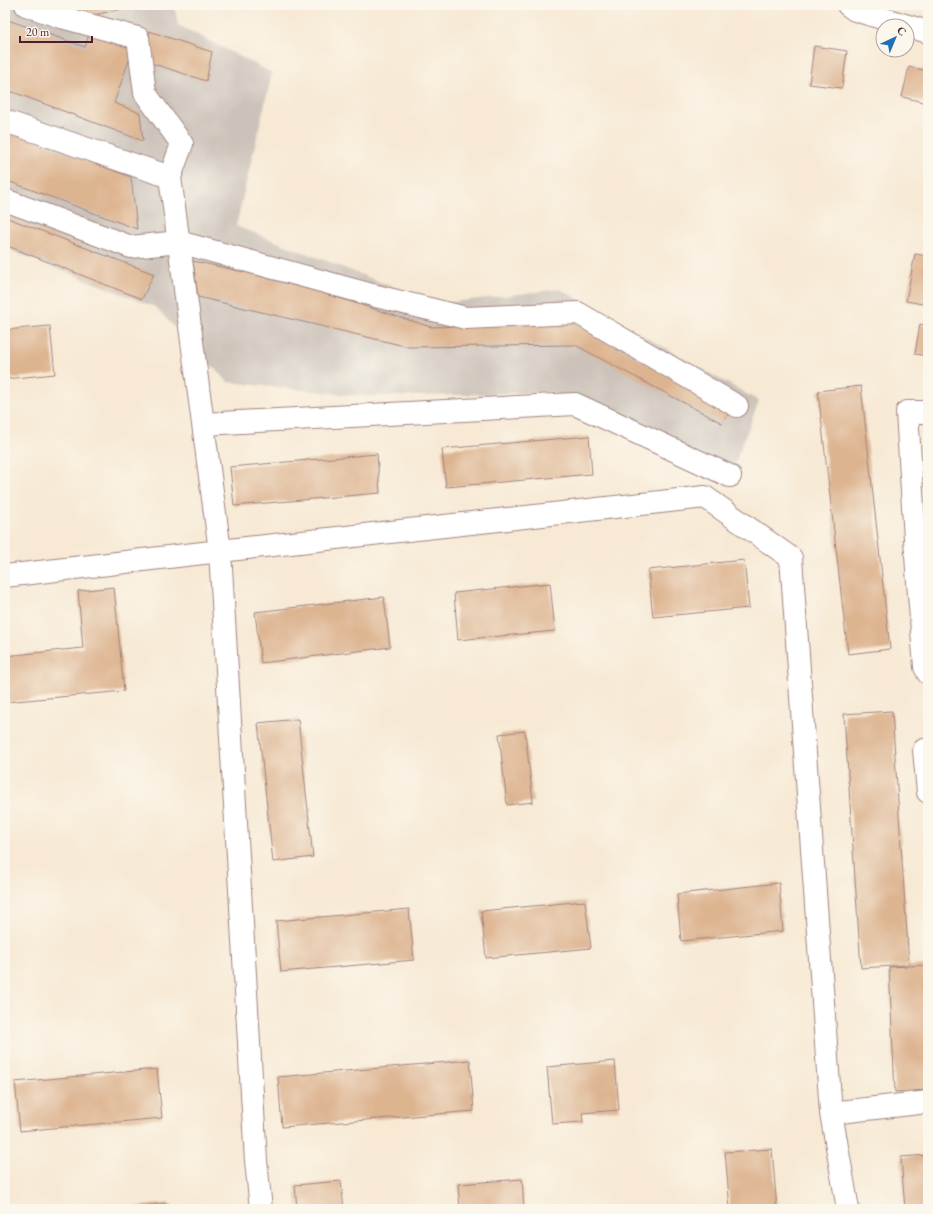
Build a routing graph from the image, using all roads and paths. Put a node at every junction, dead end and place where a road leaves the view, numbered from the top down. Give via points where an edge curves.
1 (26, 5) edge
2 (852, 8) edge
3 (60, 11) edge
4 (928, 32) edge
5 (5, 121) edge
6 (170, 177) junction
7 (5, 200) edge
8 (179, 242) junction
9 (737, 406) dead end
10 (928, 412) edge
11 (203, 424) junction
12 (730, 476) dead end
13 (220, 551) junction
14 (923, 569) edge
15 (5, 576) edge
16 (928, 673) edge
17 (924, 750) dead end
18 (928, 792) edge
19 (928, 1102) edge
20 (830, 1113) junction
21 (261, 1209) edge
22 (848, 1209) edge

1 - 3 street
2 - 4 street
3 - 6 street via 138,38 145,93 182,144
5 - 6 street
6 - 8 street
7 - 8 street via 131,247
8 - 9 street via 466,318 578,313
8 - 11 street
10 - 14 street via 908,412
11 - 12 street via 575,404
11 - 13 street
13 - 15 street
13 - 20 street via 705,498 792,558
13 - 21 street via 256,1162
14 - 16 street via 925,667
17 - 18 street
19 - 20 street
20 - 22 street

